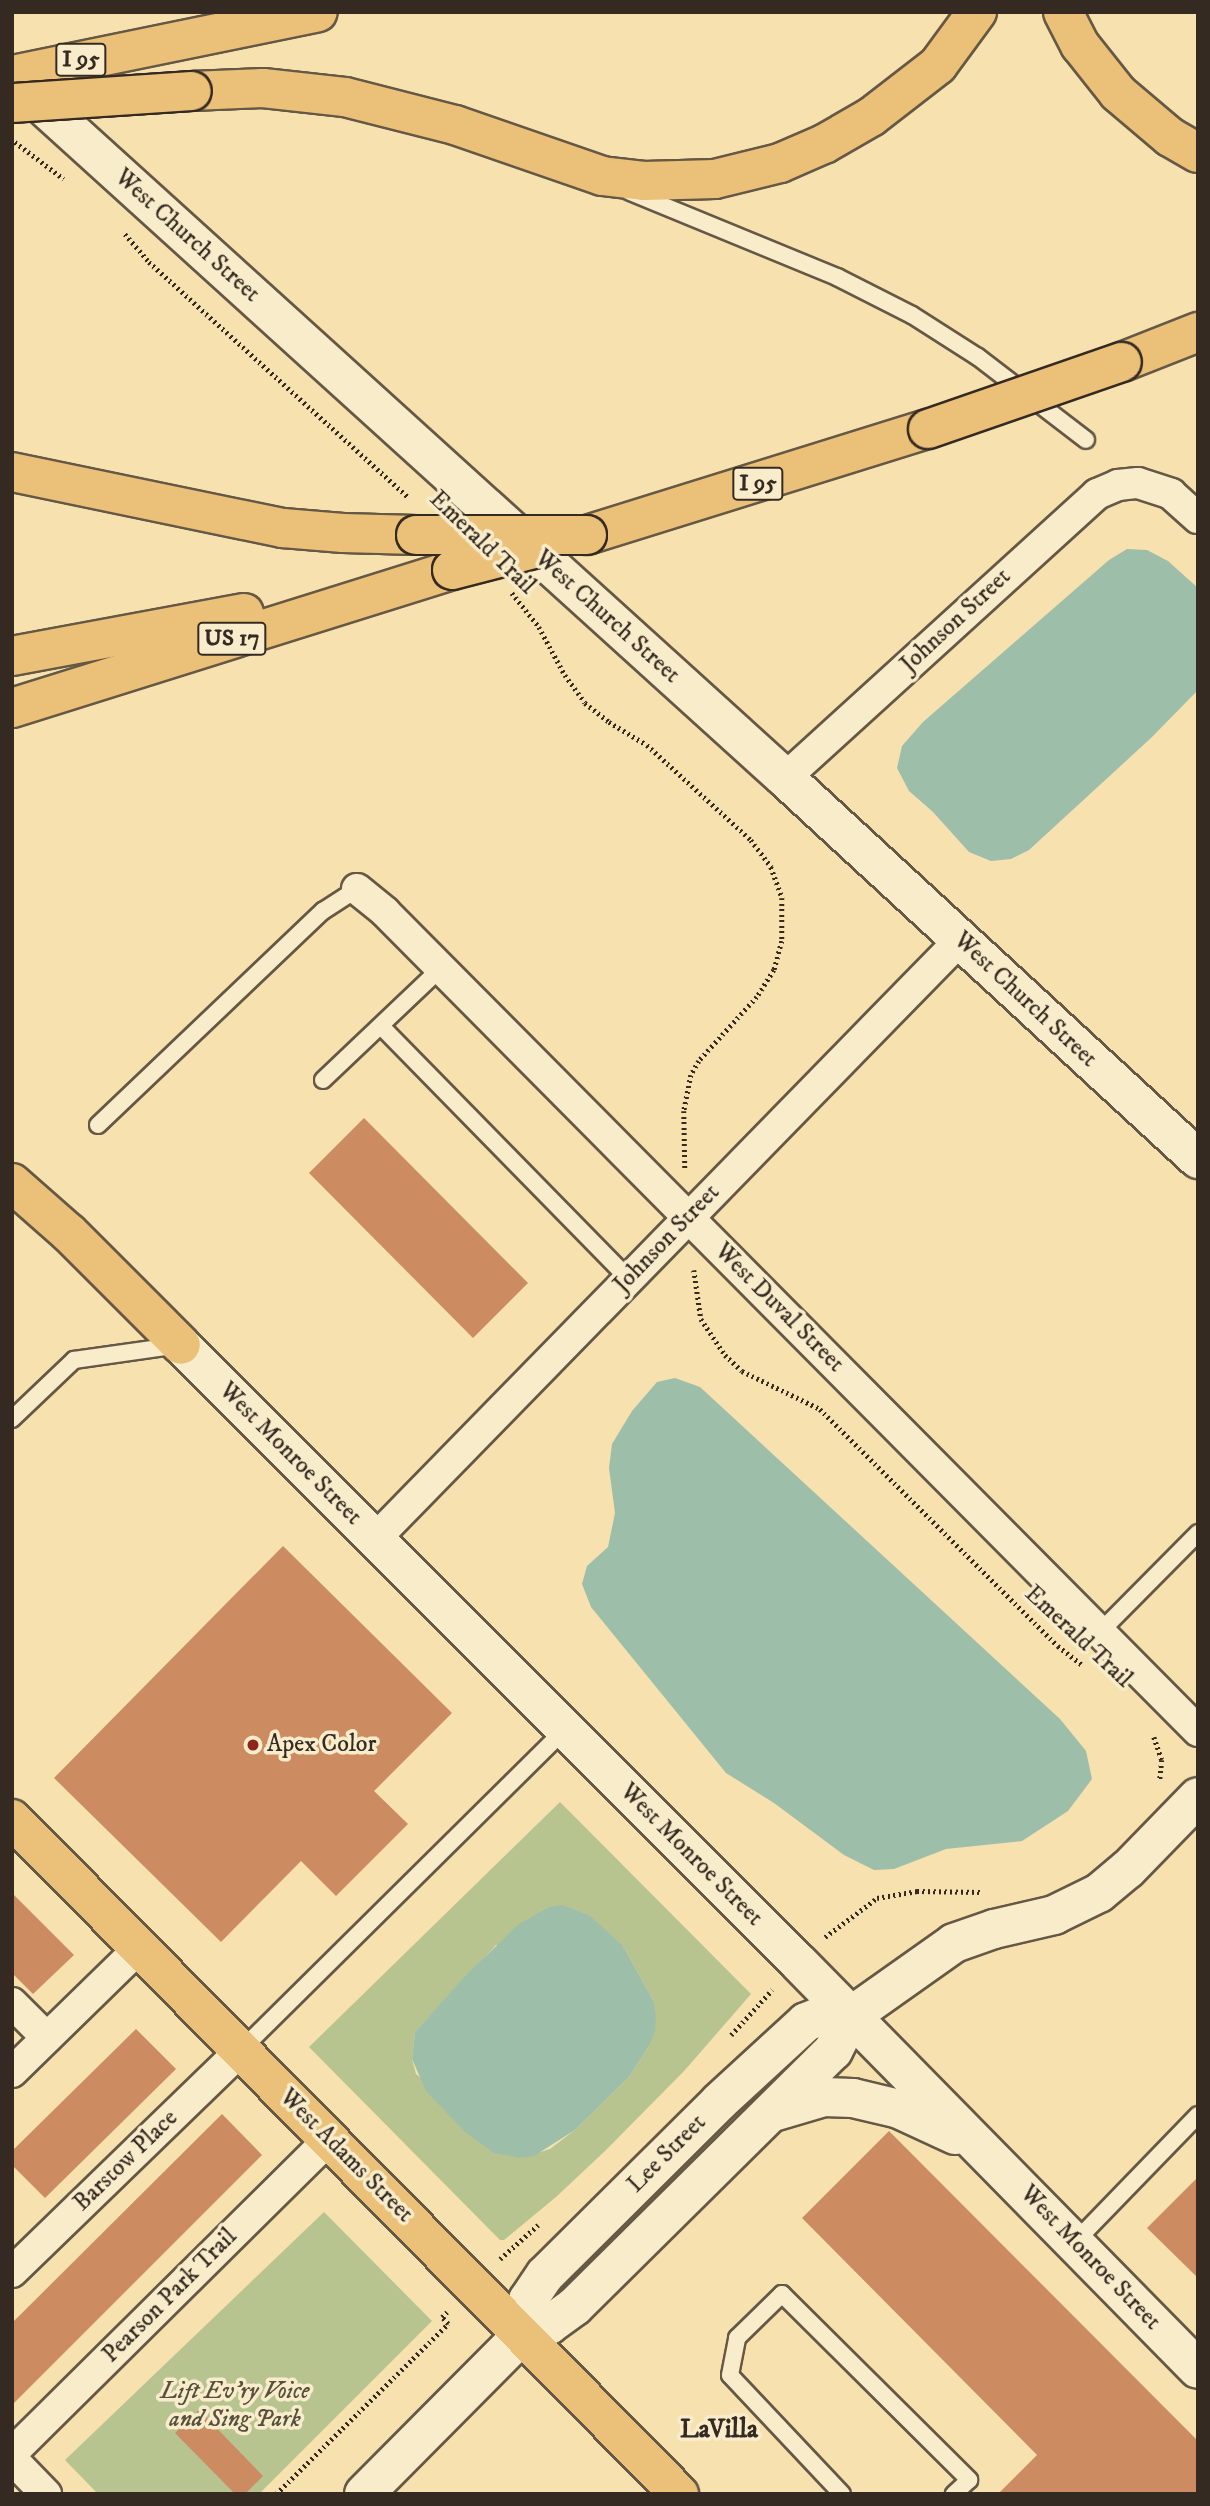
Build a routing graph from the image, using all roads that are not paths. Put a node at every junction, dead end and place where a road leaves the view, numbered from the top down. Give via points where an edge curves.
1 (318, 12) edge
2 (977, 12) edge
3 (1063, 12) edge
4 (12, 77) edge
5 (12, 103) edge
6 (1198, 153) edge
7 (557, 163) junction
8 (1198, 332) edge
9 (1086, 440) dead end
10 (12, 472) edge
11 (1198, 518) edge
12 (587, 535) junction
13 (452, 570) junction
14 (12, 656) edge
15 (12, 708) edge
16 (785, 778) junction
17 (357, 889) joint
18 (960, 940) junction
19 (441, 968) junction
20 (381, 1026) junction
21 (323, 1080) dead end
22 (98, 1125) dead end
23 (1198, 1159) edge
24 (12, 1183) edge
25 (689, 1217) junction
26 (629, 1279) junction
27 (181, 1345) junction
28 (12, 1419) edge
29 (1198, 1533) edge
30 (375, 1539) junction
31 (1100, 1632) junction
32 (565, 1729) junction
33 (1198, 1731) edge
34 (1198, 1797) edge
35 (12, 1819) edge
36 (139, 1948) junction
37 (12, 2003) edge
38 (851, 2016) junction
39 (47, 2038) junction
40 (241, 2050) junction
41 (12, 2072) edge
42 (768, 2115) junction
43 (1198, 2115) edge
44 (329, 2139) junction
45 (986, 2153) junction
46 (1074, 2243) junction
47 (12, 2272) edge
48 (522, 2335) junction
49 (1198, 2369) edge
50 (12, 2453) edge
51 (12, 2459) edge
52 (46, 2494) edge
53 (364, 2494) edge
54 (679, 2494) edge
55 (842, 2494) edge
56 (954, 2494) edge

1 - 4 main road, I 95
2 - 7 main road via 946,55 917,84 848,131 780,163 738,176 670,181 624,180
3 - 6 main road via 1080,45 1118,93 1142,116
4 - 16 street, West Church Street
5 - 7 main road, bridge via 263,88 345,97 456,125
7 - 9 lane via 877,296 978,357
8 - 12 main road, I 95, bridge via 928,429
10 - 12 main road, bridge via 283,528 343,534 415,518
11 - 16 street, Johnson Street via 1171,494 1138,483 1118,485 1088,501
12 - 13 main road, I 95, bridge
13 - 14 main road, I 95
13 - 15 main road, US 17
16 - 18 street, West Church Street
17 - 19 street, West Duval Street
17 - 22 lane via 323,911
18 - 23 street, West Church Street
18 - 25 street, Johnson Street
19 - 20 lane
19 - 25 street, West Duval Street
20 - 21 lane
20 - 26 lane
24 - 27 main road
25 - 26 street, Johnson Street
25 - 31 street, West Duval Street
26 - 30 street, Johnson Street
27 - 28 lane via 74,1360
27 - 30 street, West Monroe Street
29 - 31 lane
30 - 32 street, West Monroe Street
31 - 33 street, West Duval Street
32 - 38 street, West Monroe Street
32 - 40 lane
34 - 38 street, Lee Street via 1098,1893 1054,1915 954,1943
35 - 36 main road, West Adams Street
36 - 39 street
36 - 40 main road, West Adams Street
37 - 39 street
38 - 42 street, Lee Street via 832,2051
38 - 45 street, West Monroe Street
38 - 48 street, Lee Street via 826,2014 806,2022 719,2102 545,2275 528,2300
39 - 41 street
40 - 44 main road, West Adams Street
40 - 47 street, Barstow Place
42 - 45 street via 824,2097 876,2101
42 - 48 street, Lee Street via 575,2306 549,2325
43 - 46 lane
44 - 48 main road, West Adams Street
44 - 50 street, Pearson Park Trail
45 - 46 street, West Monroe Street
46 - 49 street, West Monroe Street
48 - 53 street, Lee Street
48 - 54 main road, West Adams Street
51 - 52 street
55 - 56 lane via 730,2375 737,2338 782,2294 969,2480

